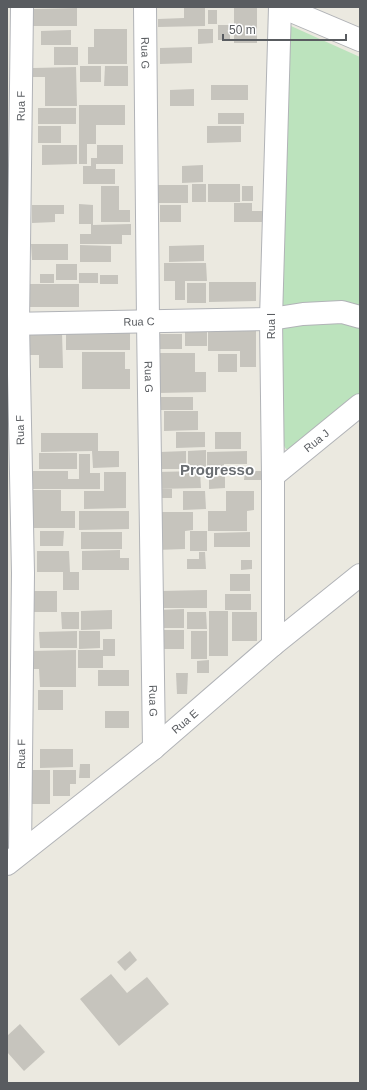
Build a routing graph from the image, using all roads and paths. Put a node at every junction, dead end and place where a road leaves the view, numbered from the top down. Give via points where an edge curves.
1 (22, 7) edge
2 (145, 7) edge
3 (281, 7) edge
4 (360, 40) edge
5 (360, 317) edge
6 (271, 319) junction
7 (148, 321) junction
8 (12, 324) edge
9 (360, 405) edge
10 (273, 476) junction
11 (15, 573) edge
12 (360, 575) edge
13 (273, 645) junction
14 (154, 748) junction
15 (14, 858) edge

1 - 8 street, Rua F
2 - 7 street, Rua G
3 - 4 street
3 - 6 street, Rua I
5 - 6 street, Rua C via 342,312
6 - 7 street, Rua C
6 - 10 street, Rua I
7 - 8 street, Rua C
7 - 14 street, Rua G
8 - 11 street, Rua F
9 - 10 street, Rua J
10 - 13 street, Rua I
11 - 15 street, Rua F
12 - 13 street, Rua E
13 - 14 street, Rua E
14 - 15 street, Rua E

